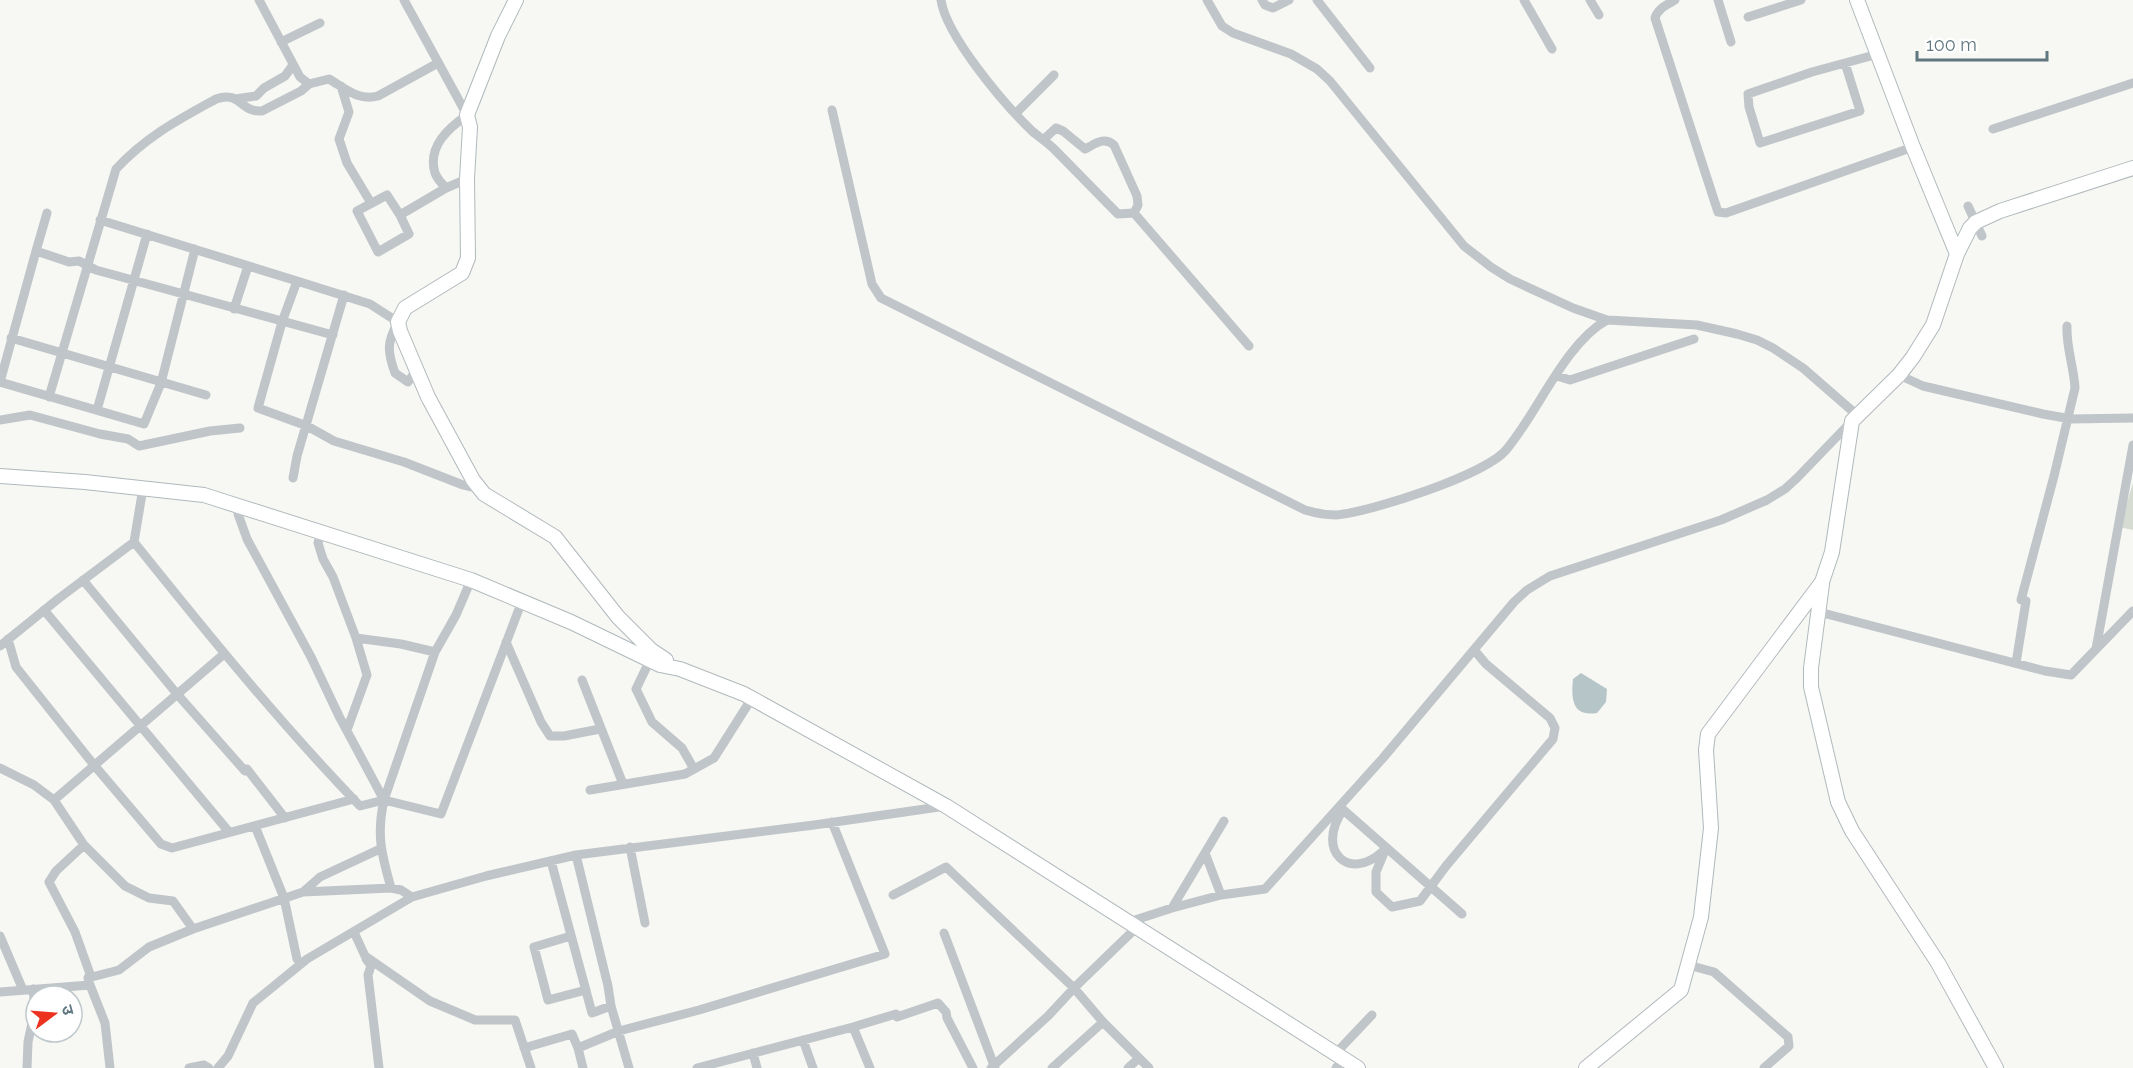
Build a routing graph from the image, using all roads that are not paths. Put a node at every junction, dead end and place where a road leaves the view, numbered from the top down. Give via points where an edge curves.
1 (259, 0) edge
2 (404, 0) edge
3 (516, 0) edge
4 (941, 0) edge
5 (1207, 0) edge
6 (1262, 0) edge
7 (1289, 0) edge
8 (1317, 0) edge
9 (1524, 0) edge
10 (1590, 0) edge
11 (1675, 0) edge
12 (1718, 0) edge
13 (1801, 0) edge
14 (1857, 0) edge
15 (1599, 15) dead end
16 (1748, 16) dead end
17 (320, 23) dead end
18 (281, 42) junction
19 (1731, 42) dead end
20 (1552, 49) dead end
21 (1878, 54) junction
22 (438, 63) junction
23 (1845, 63) junction
24 (293, 65) junction
25 (1370, 68) dead end
26 (1054, 75) dead end
27 (309, 84) junction
28 (341, 86) junction
29 (2132, 86) edge
30 (235, 99) junction
31 (832, 110) dead end
32 (1016, 113) junction
33 (467, 115) junction
34 (1993, 129) dead end
35 (1043, 140) junction
36 (1913, 147) junction
37 (2133, 168) edge
38 (467, 179) junction
39 (446, 188) junction
40 (371, 203) junction
41 (1968, 206) dead end
42 (47, 213) dead end
43 (1134, 213) junction
44 (400, 215) junction
45 (100, 220) junction
46 (1976, 222) junction
47 (147, 234) junction
48 (1982, 236) dead end
49 (195, 249) junction
50 (36, 251) junction
51 (1957, 254) junction
52 (87, 266) junction
53 (248, 266) junction
54 (134, 280) junction
55 (297, 281) junction
56 (185, 295) junction
57 (345, 295) junction
58 (234, 309) junction
59 (1606, 320) junction
60 (282, 322) junction
61 (398, 322) junction
62 (2067, 327) dead end
63 (333, 335) junction
64 (11, 338) junction
65 (1694, 339) dead end
66 (1249, 346) dead end
67 (62, 352) junction
68 (109, 366) junction
69 (1899, 375) junction
70 (1557, 376) junction
71 (415, 377) junction
72 (161, 383) junction
73 (206, 395) dead end
74 (49, 397) junction
75 (97, 410) junction
76 (1854, 418) junction
77 (2133, 418) edge
78 (2068, 419) junction
79 (0, 420) edge
80 (308, 426) junction
81 (240, 428) dead end
82 (2133, 445) edge
83 (0, 476) edge
84 (293, 478) dead end
85 (471, 487) dead end
86 (143, 488) junction
87 (238, 505) junction
88 (321, 532) junction
89 (134, 542) junction
90 (83, 580) junction
91 (471, 580) junction
92 (1822, 582) junction
93 (522, 601) junction
94 (44, 610) junction
95 (2133, 611) edge
96 (1818, 612) junction
97 (356, 638) junction
98 (8, 639) junction
99 (506, 642) junction
100 (0, 646) edge
101 (2096, 649) junction
102 (1475, 651) junction
103 (435, 652) junction
104 (224, 654) junction
105 (650, 660) junction
106 (2016, 663) junction
107 (680, 669) junction
108 (582, 680) dead end
109 (177, 694) junction
110 (752, 699) junction
111 (140, 725) junction
112 (600, 729) junction
113 (347, 730) junction
114 (94, 765) junction
115 (0, 768) edge
116 (694, 769) junction
117 (623, 784) junction
118 (590, 790) dead end
119 (354, 799) junction
120 (54, 800) junction
121 (384, 800) junction
122 (946, 806) junction
123 (1341, 808) junction
124 (285, 818) junction
125 (1224, 821) dead end
126 (832, 822) junction
127 (255, 825) junction
128 (229, 832) junction
129 (84, 845) junction
130 (630, 847) junction
131 (1386, 848) junction
132 (380, 849) junction
133 (1205, 853) junction
134 (576, 855) junction
135 (551, 861) junction
136 (1430, 886) junction
137 (391, 888) junction
138 (303, 892) junction
139 (1221, 895) junction
140 (893, 896) dead end
141 (412, 897) junction
142 (284, 898) junction
143 (1172, 908) junction
144 (1462, 914) dead end
145 (645, 923) dead end
146 (1133, 925) junction
147 (193, 929) junction
148 (354, 932) junction
149 (944, 933) dead end
150 (0, 936) edge
151 (571, 936) junction
152 (365, 956) junction
153 (297, 959) dead end
154 (1688, 965) junction
155 (89, 982) junction
156 (25, 984) edge
157 (72, 984) edge
158 (1074, 988) junction
159 (24, 989) edge
160 (585, 990) junction
161 (0, 992) edge
162 (611, 1006) junction
163 (1372, 1015) dead end
164 (1103, 1022) junction
165 (853, 1027) junction
166 (619, 1031) junction
167 (803, 1040) junction
168 (28, 1044) edge
169 (524, 1048) junction
170 (578, 1048) junction
171 (753, 1053) junction
172 (1139, 1058) junction
173 (1339, 1060) edge
174 (708, 1067) edge
175 (994, 1067) edge
176 (27, 1068) edge
177 (110, 1068) edge
178 (189, 1068) edge
179 (209, 1068) edge
180 (218, 1068) edge
181 (379, 1068) edge
182 (531, 1068) edge
183 (583, 1068) edge
184 (628, 1068) edge
185 (697, 1068) edge
186 (757, 1068) edge
187 (813, 1068) edge
188 (870, 1068) edge
189 (973, 1068) edge
190 (1052, 1068) edge
191 (1128, 1068) edge
192 (1149, 1068) edge
193 (1358, 1068) edge
194 (1586, 1068) edge
195 (1764, 1068) edge
196 (1996, 1068) edge

1 - 18 street
2 - 22 street
3 - 33 street
4 - 32 street via 957,38
5 - 59 street via 1222,26 1291,54 1330,81 1464,246 1520,285
6 - 7 street via 1273,8
8 - 25 street
9 - 20 street
10 - 15 street
11 - 36 street via 1661,8 1655,18 1718,212 1726,213
12 - 19 street
13 - 16 street
14 - 21 street
17 - 18 street
18 - 24 street
21 - 23 street
21 - 36 street
22 - 28 street via 378,96 360,97
22 - 33 street
23 - 23 street via 1748,94 1760,142 1860,111
24 - 27 street
24 - 30 street via 285,76 256,96
26 - 32 street
27 - 28 street via 329,79
27 - 30 street via 262,111 248,109
28 - 40 street via 349,112 339,139 347,163
29 - 34 street
30 - 45 street via 216,99 158,131 132,151 116,169
31 - 70 street via 872,284 881,298 1305,510 1334,515 1368,509 1489,465 1508,448
32 - 35 street
33 - 38 street
33 - 39 street via 448,129 436,147 435,174
35 - 43 street via 1118,214
35 - 43 street via 1056,128 1084,149 1109,140 1137,196
36 - 51 street
37 - 46 street
38 - 39 street
38 - 61 street via 468,258 462,273 405,308
39 - 44 street
40 - 44 street via 387,195
40 - 44 street via 357,211 378,252 409,234
41 - 46 street
42 - 50 street
43 - 66 street
45 - 47 street
45 - 52 street
46 - 48 street
46 - 51 street
47 - 49 street
47 - 54 street
49 - 53 street
49 - 56 street
50 - 52 street
50 - 64 street
51 - 69 street via 1933,325
52 - 54 street
52 - 67 street
53 - 55 street
53 - 58 street
54 - 56 street
54 - 68 street
55 - 57 street
55 - 60 street
56 - 58 street
56 - 72 street
57 - 61 street via 370,303
57 - 63 street
58 - 60 street
59 - 70 street via 1586,335
59 - 76 street via 1697,325 1757,340 1803,368
60 - 63 street
60 - 80 street via 258,408
61 - 71 street
61 - 71 street via 388,350 394,373
62 - 78 street via 2075,388
63 - 80 street
64 - 67 street
64 - 74 street via 0,382
65 - 70 street via 1570,380
67 - 68 street
67 - 74 street
68 - 72 street
68 - 75 street
69 - 76 street
69 - 78 street via 1933,388
71 - 107 street via 484,494 555,537 618,617 651,650
72 - 73 street
72 - 75 street via 144,424
74 - 75 street
76 - 92 street via 1832,552
76 - 102 street via 1797,478 1767,500 1721,520 1538,582 1514,602
77 - 78 street
78 - 106 street via 2024,600
79 - 81 street via 30,415 128,439 139,446
80 - 84 street
80 - 85 street via 334,441
82 - 101 street
83 - 86 street
86 - 87 street via 204,495
86 - 89 street
87 - 88 street
87 - 113 street via 248,539
88 - 91 street
88 - 97 street via 318,543 323,559
89 - 90 street
89 - 104 street
90 - 94 street
90 - 109 street
91 - 93 street
91 - 103 street
92 - 96 street
92 - 154 street via 1708,734 1712,828 1701,917
93 - 99 street
93 - 105 street
94 - 98 street
94 - 111 street
95 - 101 street
96 - 106 street
96 - 196 street via 1811,687 1838,802 1851,831 1938,963
97 - 103 street
97 - 113 street via 367,675
98 - 100 street
98 - 114 street via 16,667
99 - 112 street via 550,736
99 - 121 street via 441,813
101 - 106 street via 2071,675
102 - 123 street
102 - 136 street via 1550,718 1555,734
103 - 121 street
104 - 109 street
104 - 119 street
105 - 107 street
105 - 116 street via 636,689 652,722 682,748
107 - 110 street
108 - 112 street
109 - 111 street
109 - 124 street
110 - 116 street via 714,758
110 - 122 street
111 - 114 street
111 - 128 street
112 - 117 street
113 - 121 street
114 - 120 street
114 - 128 street via 161,844 172,848
115 - 120 street
116 - 117 street via 685,774
117 - 118 street
119 - 121 street via 360,806
119 - 124 street
120 - 129 street
121 - 132 street
122 - 126 street
122 - 146 street
123 - 131 street
123 - 131 street via 1331,838 1339,858 1359,863 1372,860
123 - 139 street via 1265,889
124 - 127 street
125 - 133 street
126 - 130 street
126 - 166 street via 885,954
127 - 128 street
127 - 142 street
129 - 147 street via 125,886 150,898 172,901
129 - 155 street via 49,882 75,932 90,974
130 - 134 street
130 - 145 street
131 - 136 street
131 - 136 street via 1376,872 1376,892 1381,898 1392,907 1413,903 1420,901
132 - 137 street
132 - 138 street via 320,877
133 - 139 street
133 - 143 street
134 - 135 street
134 - 162 street
135 - 141 street
135 - 151 street
136 - 144 street
137 - 138 street
137 - 141 street
138 - 142 street
139 - 143 street
140 - 158 street via 946,867
141 - 148 street
142 - 147 street
142 - 153 street
143 - 146 street
146 - 158 street
146 - 173 street
147 - 155 street via 149,947 119,970
148 - 152 street
148 - 180 street via 307,959 253,1003 228,1056
149 - 175 street
150 - 156 street
151 - 160 street
151 - 160 street via 534,947 548,1000
152 - 169 street via 430,1001 452,1011 475,1020 514,1020
152 - 181 street via 370,966
154 - 194 street via 1681,990
154 - 195 street via 1714,972 1788,1037 1789,1046
155 - 157 street
155 - 177 street via 105,1023
158 - 164 street
158 - 175 street
159 - 161 street
160 - 162 street via 592,1013
162 - 166 street
163 - 173 street
164 - 172 street
164 - 190 street
165 - 167 street
165 - 188 street
165 - 189 street via 938,1003
166 - 170 street
166 - 184 street
167 - 171 street
167 - 187 street
168 - 176 street
169 - 170 street via 572,1034
169 - 182 street
170 - 183 street
171 - 174 street
171 - 186 street
172 - 191 street
172 - 192 street
173 - 193 street
174 - 185 street
178 - 179 street

